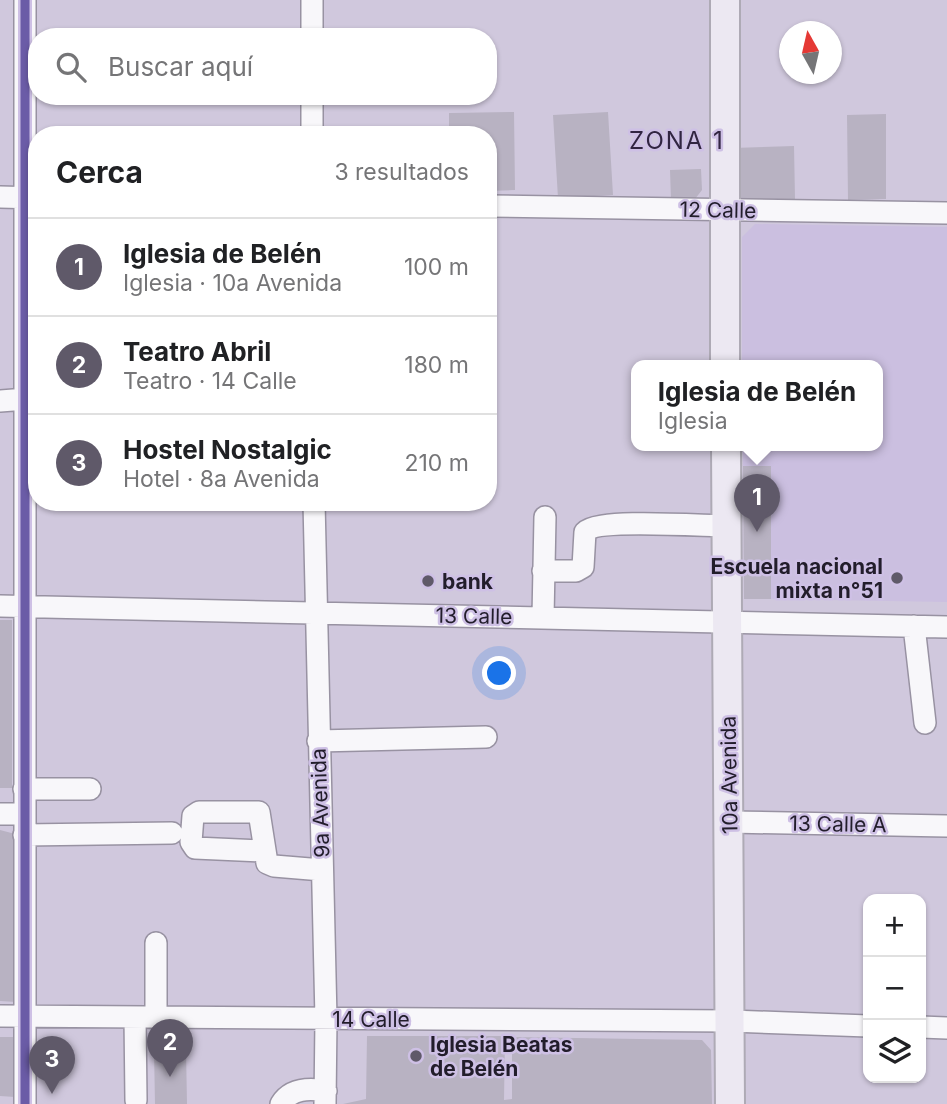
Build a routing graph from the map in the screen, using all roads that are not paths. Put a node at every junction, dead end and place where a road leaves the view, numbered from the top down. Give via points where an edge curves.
1 (25, 0) edge
2 (312, 0) edge
3 (725, 0) edge
4 (312, 28) edge
5 (28, 99) edge
6 (28, 105) edge
7 (312, 105) edge
8 (29, 126) edge
9 (312, 126) edge
10 (0, 197) edge
11 (28, 198) edge
12 (497, 206) edge
13 (724, 210) junction
14 (947, 214) edge
15 (28, 347) edge
16 (725, 360) edge
17 (26, 399) junction
18 (0, 401) edge
19 (726, 451) edge
20 (314, 511) edge
21 (545, 517) dead end
22 (727, 526) junction
23 (543, 571) junction
24 (0, 606) edge
25 (24, 606) junction
26 (314, 613) junction
27 (543, 617) junction
28 (727, 621) junction
29 (914, 626) junction
30 (947, 627) edge
31 (925, 723) dead end
32 (486, 737) dead end
33 (318, 741) junction
34 (24, 789) junction
35 (90, 789) dead end
36 (0, 814) edge
37 (730, 822) junction
38 (24, 825) junction
39 (947, 826) edge
40 (172, 833) dead end
41 (263, 851) dead end
42 (322, 870) junction
43 (156, 943) dead end
44 (0, 1016) edge
45 (23, 1017) junction
46 (146, 1017) junction
47 (326, 1019) junction
48 (731, 1021) junction
49 (863, 1026) edge
50 (926, 1027) edge
51 (947, 1028) edge
52 (326, 1098) edge
53 (136, 1100) dead end
54 (25, 1104) edge
55 (281, 1104) edge
56 (730, 1104) edge

1 - 5 street
2 - 4 street
3 - 13 main road
6 - 8 street
7 - 9 street
10 - 11 street
12 - 13 street, 12 Calle
13 - 14 street, 12 Calle
13 - 16 main road
15 - 17 street
17 - 18 street
17 - 25 street
19 - 22 main road, 10a Avenida
20 - 26 street, 9a Avenida
21 - 23 street
22 - 23 street via 594,526 585,532 583,568
22 - 28 main road, 10a Avenida
23 - 27 street
24 - 25 street, 13 Calle
25 - 26 street, 13 Calle
25 - 34 street
26 - 27 street, 13 Calle
26 - 33 street, 9a Avenida
27 - 28 street, 13 Calle
28 - 29 street, 13 Calle
28 - 37 main road, 10a Avenida
29 - 30 street, 13 Calle
29 - 31 street
32 - 33 street
33 - 42 street, 9a Avenida
34 - 35 street
34 - 38 street
36 - 38 street
37 - 39 street, 13 Calle A
37 - 48 main road, 10a Avenida
38 - 40 street
38 - 45 street
41 - 42 street via 267,863 274,866
42 - 47 street, 9a Avenida
43 - 46 street
44 - 45 street, 14 Calle
45 - 46 street, 14 Calle
45 - 54 street
46 - 47 street, 14 Calle
46 - 53 street
47 - 48 street, 14 Calle
47 - 52 street, 9a Avenida
48 - 49 street, 14 Calle
48 - 56 main road, 10a Avenida
50 - 51 street
52 - 55 street via 311,1088

